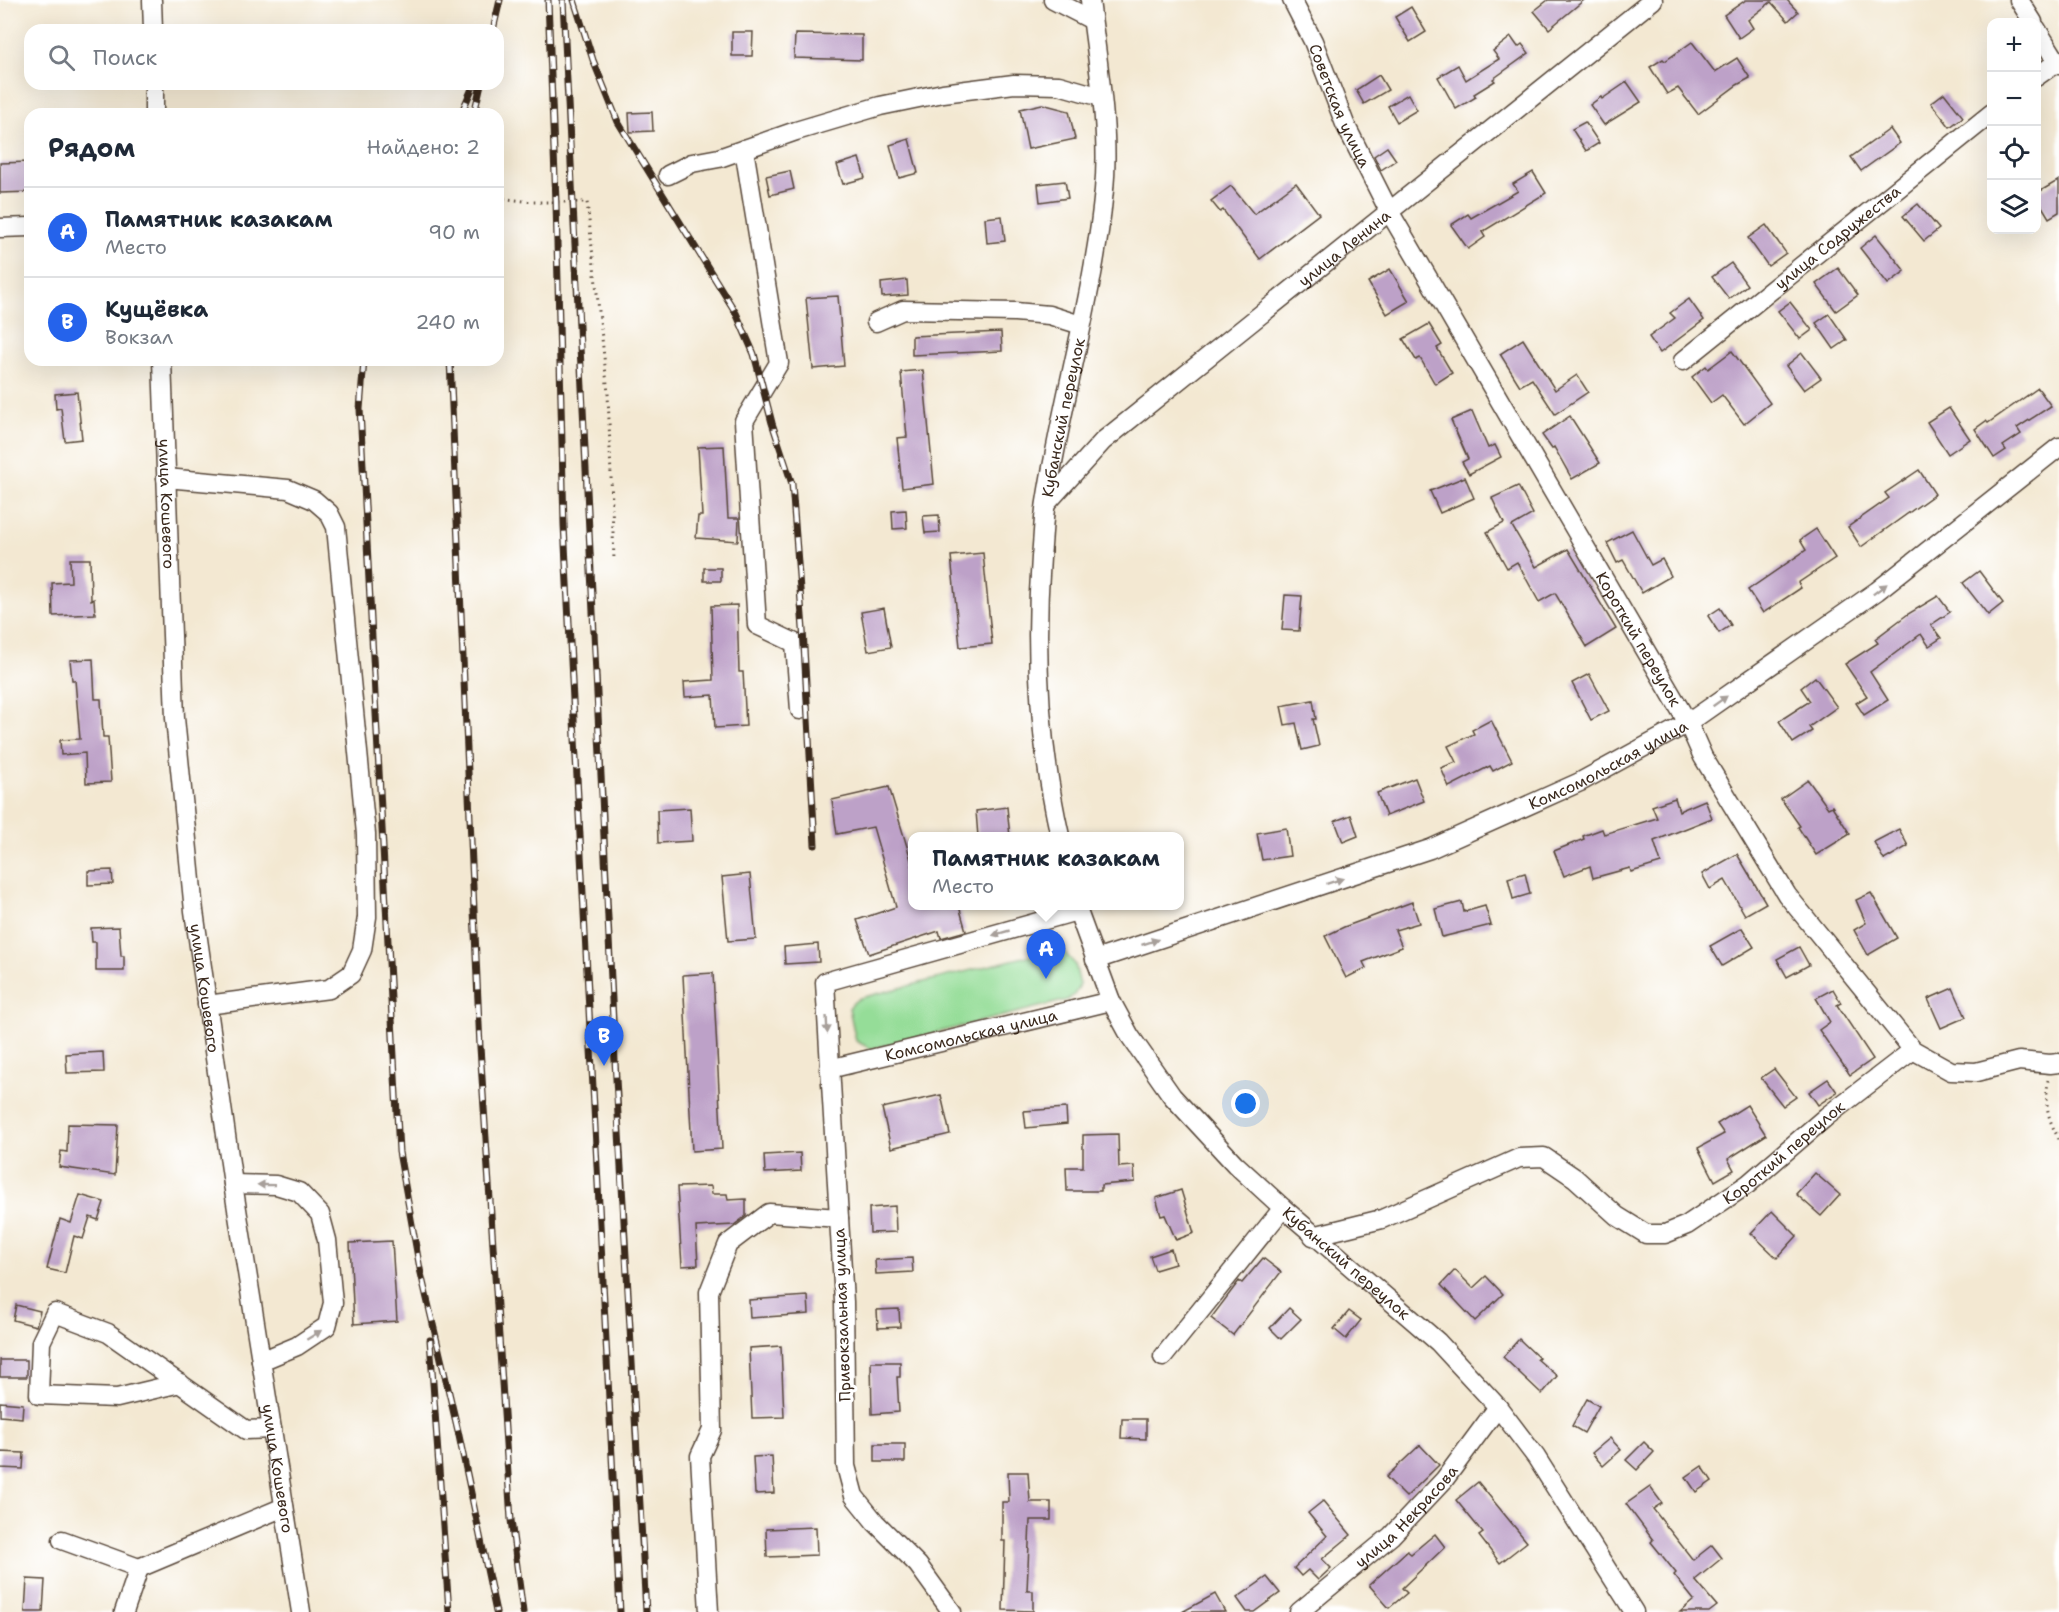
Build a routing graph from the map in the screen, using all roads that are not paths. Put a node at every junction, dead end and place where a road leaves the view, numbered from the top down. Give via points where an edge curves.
1 (152, 0) edge
2 (1053, 0) edge
3 (1090, 0) edge
4 (1292, 0) edge
5 (1653, 0) edge
6 (2019, 0) edge
7 (2030, 18) edge
8 (1092, 20) junction
9 (153, 24) edge
10 (2041, 35) edge
11 (2058, 63) edge
12 (2041, 74) edge
13 (154, 90) edge
14 (1101, 97) junction
15 (154, 108) edge
16 (1987, 117) edge
17 (744, 149) junction
18 (668, 175) dead end
19 (1389, 211) junction
20 (24, 226) edge
21 (0, 228) edge
22 (876, 321) dead end
23 (1081, 325) junction
24 (1683, 361) dead end
25 (162, 366) edge
26 (2059, 447) edge
27 (166, 478) junction
28 (1046, 504) junction
29 (800, 710) dead end
30 (1688, 723) junction
31 (1059, 832) edge
32 (1070, 910) edge
33 (1078, 910) edge
34 (1095, 960) junction
35 (1111, 1001) junction
36 (207, 1005) junction
37 (1913, 1050) junction
38 (2054, 1064) edge
39 (829, 1069) junction
40 (233, 1184) junction
41 (1283, 1208) junction
42 (839, 1218) junction
43 (1313, 1236) junction
44 (1163, 1357) dead end
45 (261, 1360) junction
46 (180, 1383) junction
47 (1497, 1407) junction
48 (272, 1429) junction
49 (284, 1507) junction
50 (62, 1540) dead end
51 (139, 1568) junction
52 (124, 1612) edge
53 (301, 1612) edge
54 (709, 1612) edge
55 (952, 1612) edge
56 (1299, 1612) edge
57 (1634, 1612) edge

1 - 9 street
2 - 8 street
3 - 8 street, Кубанский переулок
4 - 19 street, Советская улица
5 - 19 street, улица Ленина
6 - 7 street
8 - 14 street, Кубанский переулок
10 - 11 street
11 - 12 street
13 - 15 street
14 - 17 street via 1059,85 1037,84 943,93 880,106
14 - 23 street, Кубанский переулок via 1105,187 1098,248
16 - 24 street, улица Содружества
17 - 18 street via 692,163
17 - 29 street via 779,363 744,422 757,625 795,643
19 - 28 street, улица Ленина via 1103,441
19 - 30 street, Короткий переулок
20 - 21 street
22 - 23 street via 903,310 970,311 1049,315
23 - 28 street, Кубанский переулок
25 - 27 street, улица Кошевого
30 -> 26 street, Комсомольская улица via 1877,591
27 - 36 street, улица Кошевого via 175,718
27 - 36 street via 288,489 314,500 329,513 336,527 366,834 367,916 362,950 351,974 329,989
28 - 31 street, Кубанский переулок via 1038,602 1039,706
34 -> 30 street, Комсомольская улица via 1430,849 1580,782
30 - 37 street, Короткий переулок via 1703,757 1787,896
32 -> 39 street, Привокзальная улица via 825,982
33 - 34 street, Кубанский переулок
34 - 35 street, Кубанский переулок
35 - 39 street, Комсомольская улица
35 - 41 street, Кубанский переулок via 1172,1096 1235,1164
36 - 40 street, улица Кошевого
37 - 38 street, Короткий переулок via 1951,1071 1976,1072 2019,1061
37 - 43 street, Короткий переулок via 1748,1184 1687,1225 1665,1234 1646,1234 1617,1216 1575,1178 1544,1157 1519,1158 1382,1219
39 - 42 street, Привокзальная улица
40 - 45 street, улица Кошевого
45 -> 40 street via 297,1346 327,1326 333,1303 327,1240 320,1214 299,1192 276,1185
41 - 43 street, Кубанский переулок
41 - 44 street
42 - 54 street via 769,1214 728,1244 709,1292 712,1430 700,1456
42 - 55 street, Привокзальная улица via 846,1466 854,1496 918,1565
43 - 47 street, Кубанский переулок via 1438,1342
45 - 48 street, улица Кошевого
46 - 46 street via 108,1333 55,1313 41,1342 39,1395 117,1398
46 - 48 street via 246,1430
47 - 56 street, улица Некрасова via 1444,1479 1391,1536
47 - 57 street, Кубанский переулок via 1536,1457
48 - 49 street, улица Кошевого
49 - 51 street
49 - 53 street, улица Кошевого
50 - 51 street
51 - 52 street

